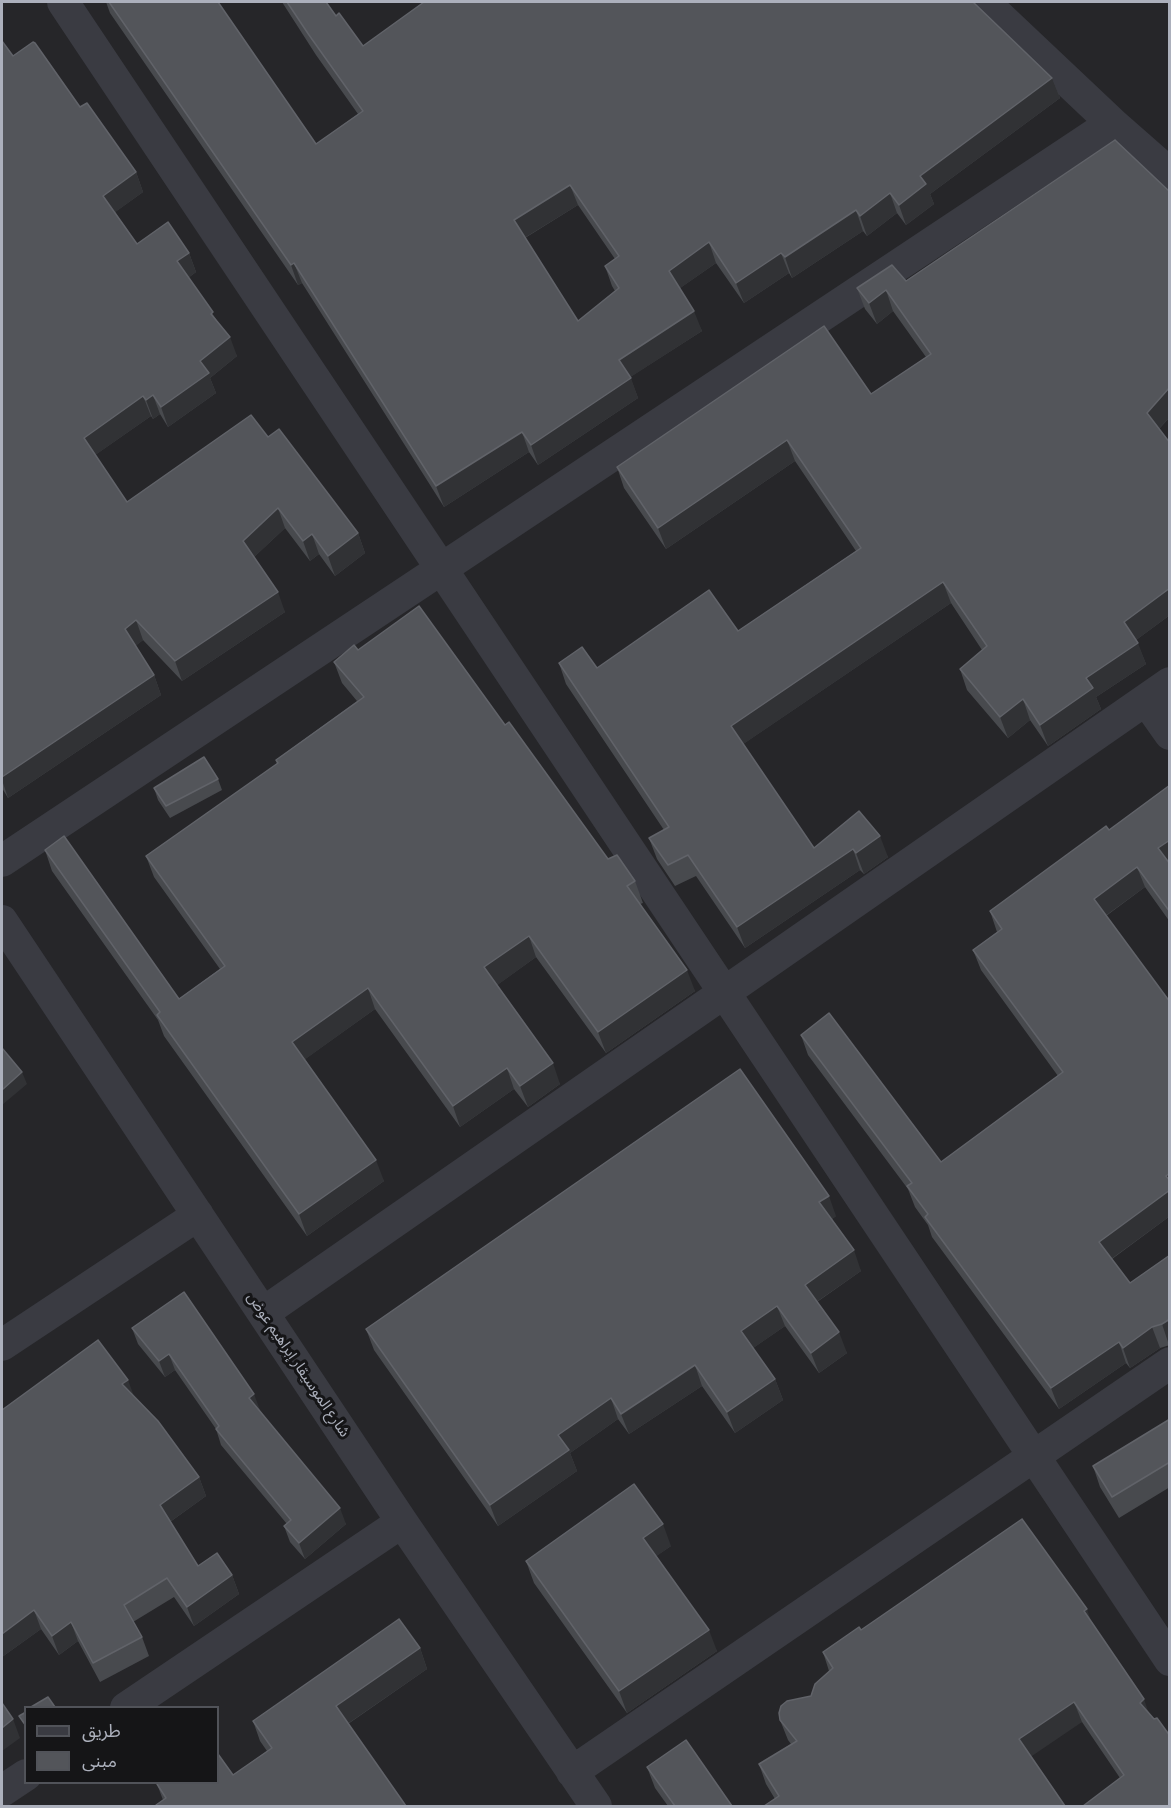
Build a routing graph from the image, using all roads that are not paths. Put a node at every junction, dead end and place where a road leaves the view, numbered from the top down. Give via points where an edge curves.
1 (63, 2) edge
2 (984, 2) edge
3 (1112, 123) junction
4 (1170, 174) edge
5 (441, 569) junction
6 (1158, 692) edge
7 (1170, 734) edge
8 (2, 861) edge
9 (2, 921) edge
10 (725, 994) junction
11 (198, 1215) junction
12 (263, 1313) junction
13 (2, 1345) edge
14 (1170, 1363) edge
15 (1033, 1456) junction
16 (402, 1522) junction
17 (1170, 1660) edge
18 (127, 1706) edge
19 (572, 1772) junction
20 (24, 1776) edge
21 (2, 1791) edge
22 (596, 1806) edge

1 - 5 street
2 - 3 street
3 - 4 street
3 - 5 street
5 - 8 street
5 - 10 street
6 - 7 street
6 - 10 street
9 - 11 street, شارع الموسيقار إبراهيم عوض
10 - 12 street
10 - 15 street
11 - 12 street, شارع الموسيقار إبراهيم عوض
11 - 13 street
12 - 16 street, شارع الموسيقار إبراهيم عوض
14 - 15 street
15 - 17 street
15 - 19 street
16 - 18 street
16 - 19 street, شارع الموسيقار إبراهيم عوض
19 - 22 street, شارع الموسيقار إبراهيم عوض
20 - 21 street

